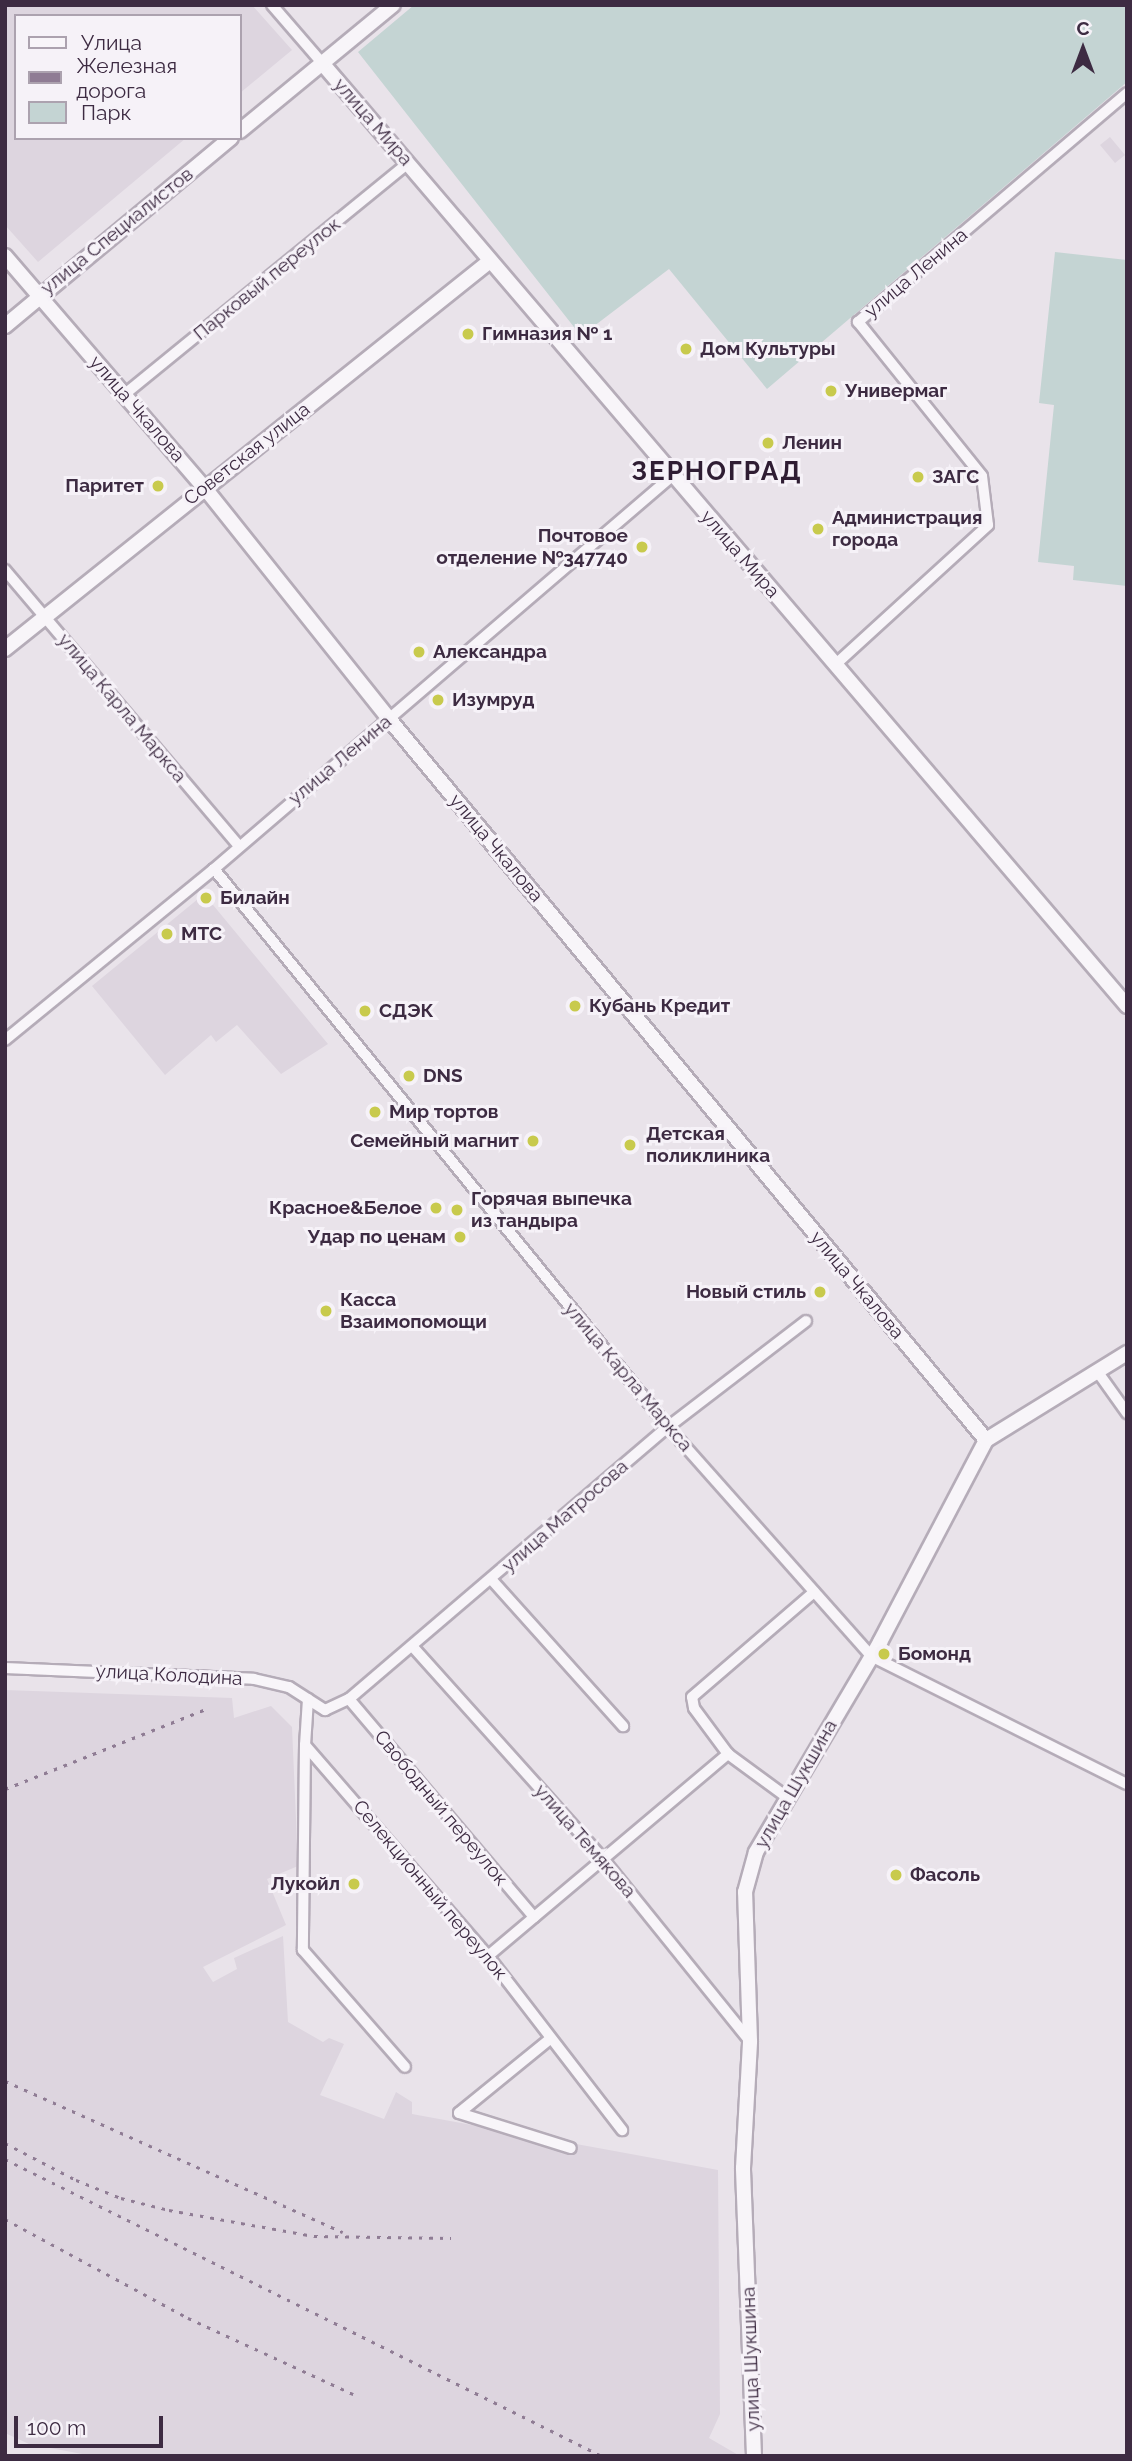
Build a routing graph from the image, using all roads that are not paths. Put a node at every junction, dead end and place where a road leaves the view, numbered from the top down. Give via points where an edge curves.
1 (272, 5) edge
2 (393, 5) edge
3 (322, 63) junction
4 (1127, 93) edge
5 (242, 129) edge
6 (229, 140) edge
7 (408, 163) junction
8 (5, 256) edge
9 (490, 261) junction
10 (38, 296) junction
11 (5, 326) edge
12 (125, 394) junction
13 (672, 476) junction
14 (204, 487) junction
15 (5, 570) edge
16 (44, 615) junction
17 (5, 649) edge
18 (836, 664) junction
19 (389, 719) junction
20 (239, 846) junction
21 (214, 869) junction
22 (1127, 1006) edge
23 (5, 1040) edge
24 (806, 1321) dead end
25 (1127, 1353) edge
26 (1097, 1371) junction
27 (1127, 1413) edge
28 (668, 1427) junction
29 (986, 1440) junction
30 (491, 1579) junction
31 (814, 1592) junction
32 (413, 1647) junction
33 (871, 1657) junction
34 (5, 1668) edge
35 (308, 1699) junction
36 (349, 1699) junction
37 (325, 1710) joint
38 (623, 1726) dead end
39 (305, 1745) junction
40 (728, 1754) junction
41 (1127, 1784) edge
42 (788, 1798) junction
43 (603, 1859) junction
44 (534, 1917) junction
45 (488, 1956) junction
46 (550, 2039) junction
47 (750, 2041) junction
48 (405, 2067) dead end
49 (622, 2130) dead end
50 (570, 2148) dead end
51 (754, 2456) edge

1 - 3 street, улица Мира
2 - 3 street
3 - 5 street
3 - 7 street, улица Мира
4 - 18 street, улица Ленина via 858,322 982,476 988,525
6 - 10 street, улица Специалистов
7 - 9 street, улица Мира
7 - 12 street, Парковый переулок
8 - 10 street, улица Чкалова
9 - 13 street, улица Мира
9 - 14 street, Советская улица
10 - 11 street, улица Специалистов
10 - 12 street, улица Чкалова
12 - 14 street, улица Чкалова
13 - 18 street, улица Мира
13 - 19 street, улица Ленина
14 - 16 street, Советская улица
14 - 19 street, улица Чкалова
15 - 16 street, улица Карла Маркса
16 - 17 street, Советская улица
16 - 20 street, улица Карла Маркса
18 - 22 street, улица Мира
19 - 20 street, улица Ленина
19 - 29 street, улица Чкалова
20 - 21 street, улица Ленина
21 - 23 street, улица Ленина
21 - 28 street, улица Карла Маркса
24 - 28 street, улица Матросова
25 - 26 street
26 - 27 street
26 - 29 street
28 - 30 street, улица Матросова
28 - 31 street, улица Карла Маркса
29 - 33 street, улица Шукшина
30 - 32 street, улица Матросова
30 - 38 street
31 - 33 street, улица Карла Маркса
31 - 40 street via 692,1697 694,1708
32 - 36 street, улица Матросова
32 - 43 street, улица Темякова
33 - 41 street, улица Карла Маркса
33 - 42 street, улица Шукшина
34 - 35 street, улица Колодина via 254,1679 289,1687
35 - 37 street, улица Колодина
35 - 39 street
36 - 37 street, улица Матросова
36 - 44 street, Свободный переулок
39 - 45 street, Селекционный переулок
39 - 48 street via 303,1950
40 - 42 street
40 - 43 street
42 - 47 street, улица Шукшина via 757,1852 745,1892
43 - 44 street
43 - 47 street, улица Темякова
44 - 45 street
45 - 46 street, Селекционный переулок
46 - 49 street, Селекционный переулок
46 - 50 street via 458,2113
47 - 51 street, улица Шукшина via 743,2168

